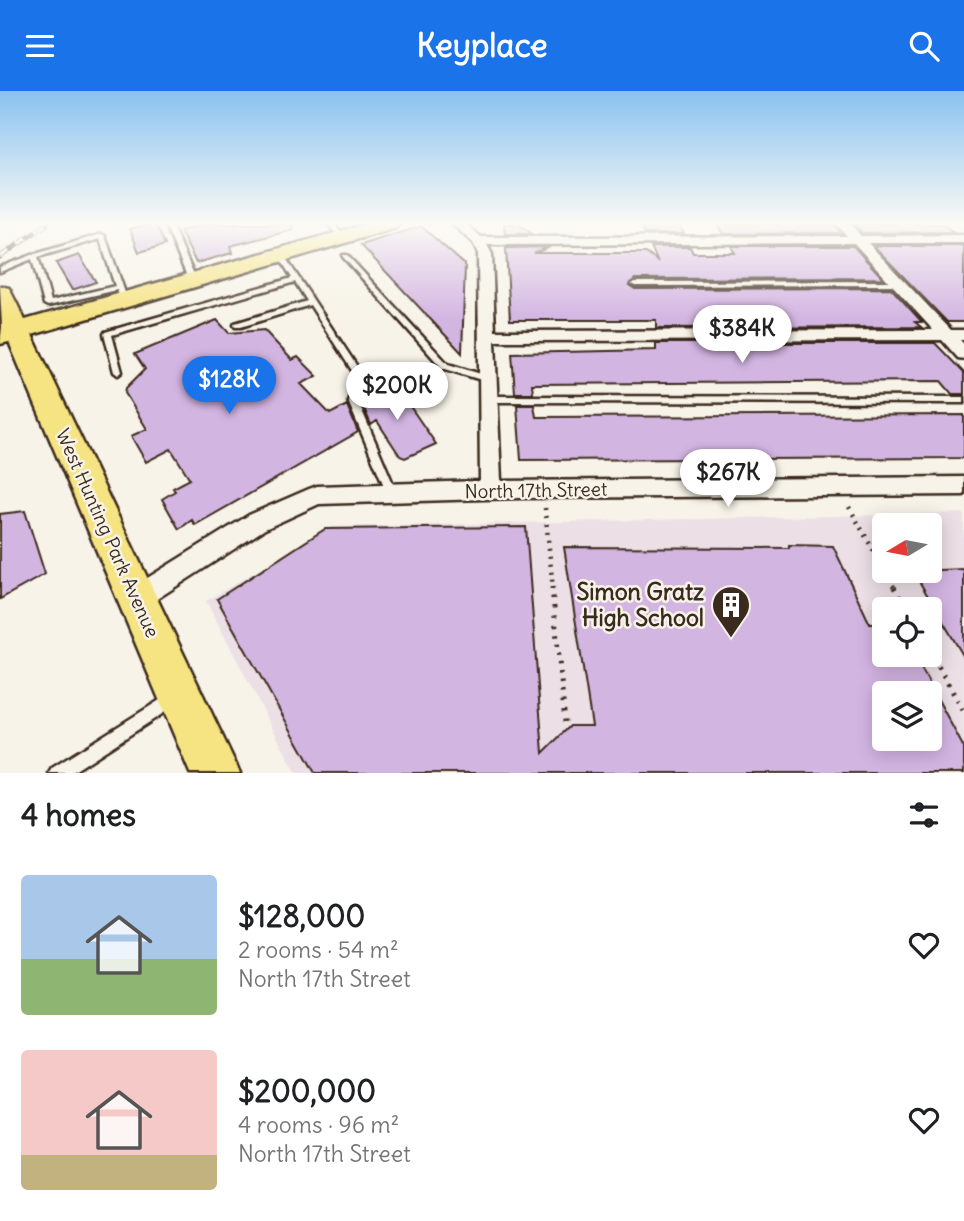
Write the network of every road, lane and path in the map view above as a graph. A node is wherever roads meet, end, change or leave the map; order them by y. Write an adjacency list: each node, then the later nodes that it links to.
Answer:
1 (34, 255): 16 (lane)
2 (281, 255): 11 (lane)
3 (32, 256): 10 (lane)
4 (108, 256): 16 (lane)
5 (182, 256): 12 (lane)
6 (278, 256): 12 (main road)
7 (353, 256): 25 (lane)
8 (485, 256): 22 (street)
9 (873, 256): 13 (street)
10 (0, 270)
11 (296, 279): 17 (lane); 24 (lane)
12 (193, 281): 16 (main road)
13 (898, 282): 14 (lane); 20 (street)
14 (635, 284)
15 (0, 293): 19 (main road, West Hunting Park Avenue)
16 (121, 294): 19 (main road)
17 (312, 302): 18 (lane); 32 (lane)
18 (238, 325)
19 (8, 334): 34 (main road, West Hunting Park Avenue)
20 (946, 335): 21 (street); 22 (street); 23 (street)
21 (964, 335)
22 (487, 336): 25 (street)
23 (964, 353)
24 (118, 372)
25 (488, 379): 26 (street)
26 (489, 399): 27 (lane); 31 (street)
27 (964, 400)
28 (964, 486): 29 (street, North 17th Street)
29 (838, 487): 30 (street, North 17th Street); 33 (path)
30 (543, 489): 31 (street, North 17th Street); 38 (path)
31 (491, 491): 32 (street, North 17th Street)
32 (392, 493): 34 (street, North 17th Street)
33 (872, 548)
34 (137, 598): 36 (main road, West Hunting Park Avenue)
35 (939, 667): 37 (path)
36 (181, 694): 39 (lane); 40 (main road, West Hunting Park Avenue)
37 (964, 712)
38 (565, 722)
39 (57, 773)
40 (215, 773)

